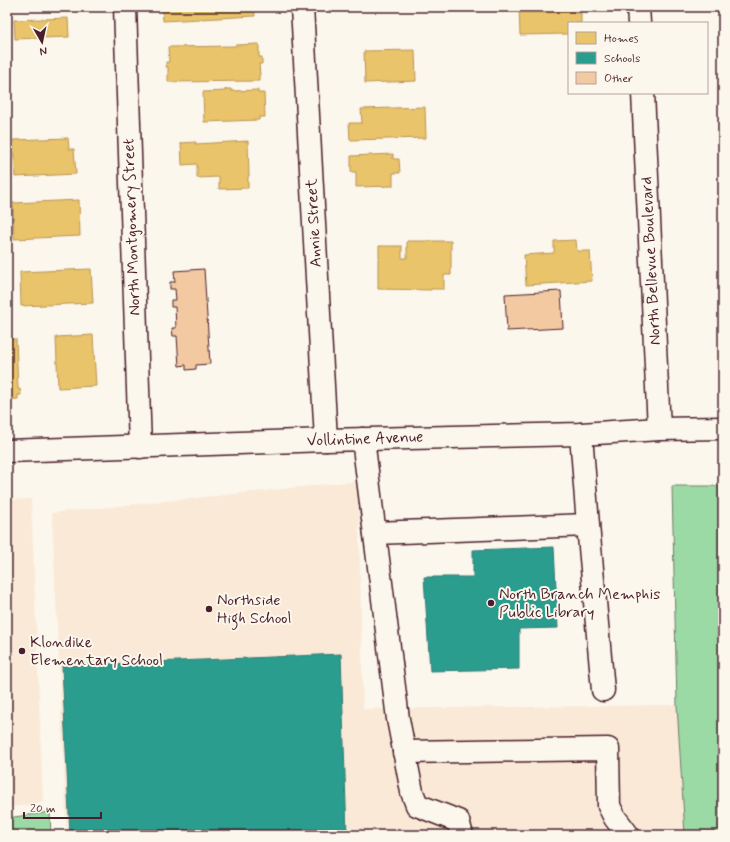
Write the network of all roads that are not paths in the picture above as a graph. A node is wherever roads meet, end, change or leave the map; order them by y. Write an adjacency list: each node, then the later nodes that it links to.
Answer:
1 (124, 7): 11 (street, North Montgomery Street)
2 (302, 7): 10 (street, Annie Street)
3 (638, 7): 4 (street)
4 (639, 22)
5 (642, 94): 7 (street, North Bellevue Boulevard)
6 (716, 428): 7 (street, Vollintine Avenue)
7 (659, 429): 8 (street, Vollintine Avenue)
8 (581, 434): 9 (street, Vollintine Avenue); 13 (street)
9 (363, 439): 10 (street, Vollintine Avenue); 14 (street)
10 (326, 440): 11 (street, Vollintine Avenue)
11 (140, 447): 12 (street, Vollintine Avenue)
12 (7, 451)
13 (588, 524): 14 (street); 15 (street)
14 (375, 533): 16 (street)
15 (603, 690)
16 (404, 752): 17 (street); 18 (street)
17 (462, 835)
18 (628, 835)

